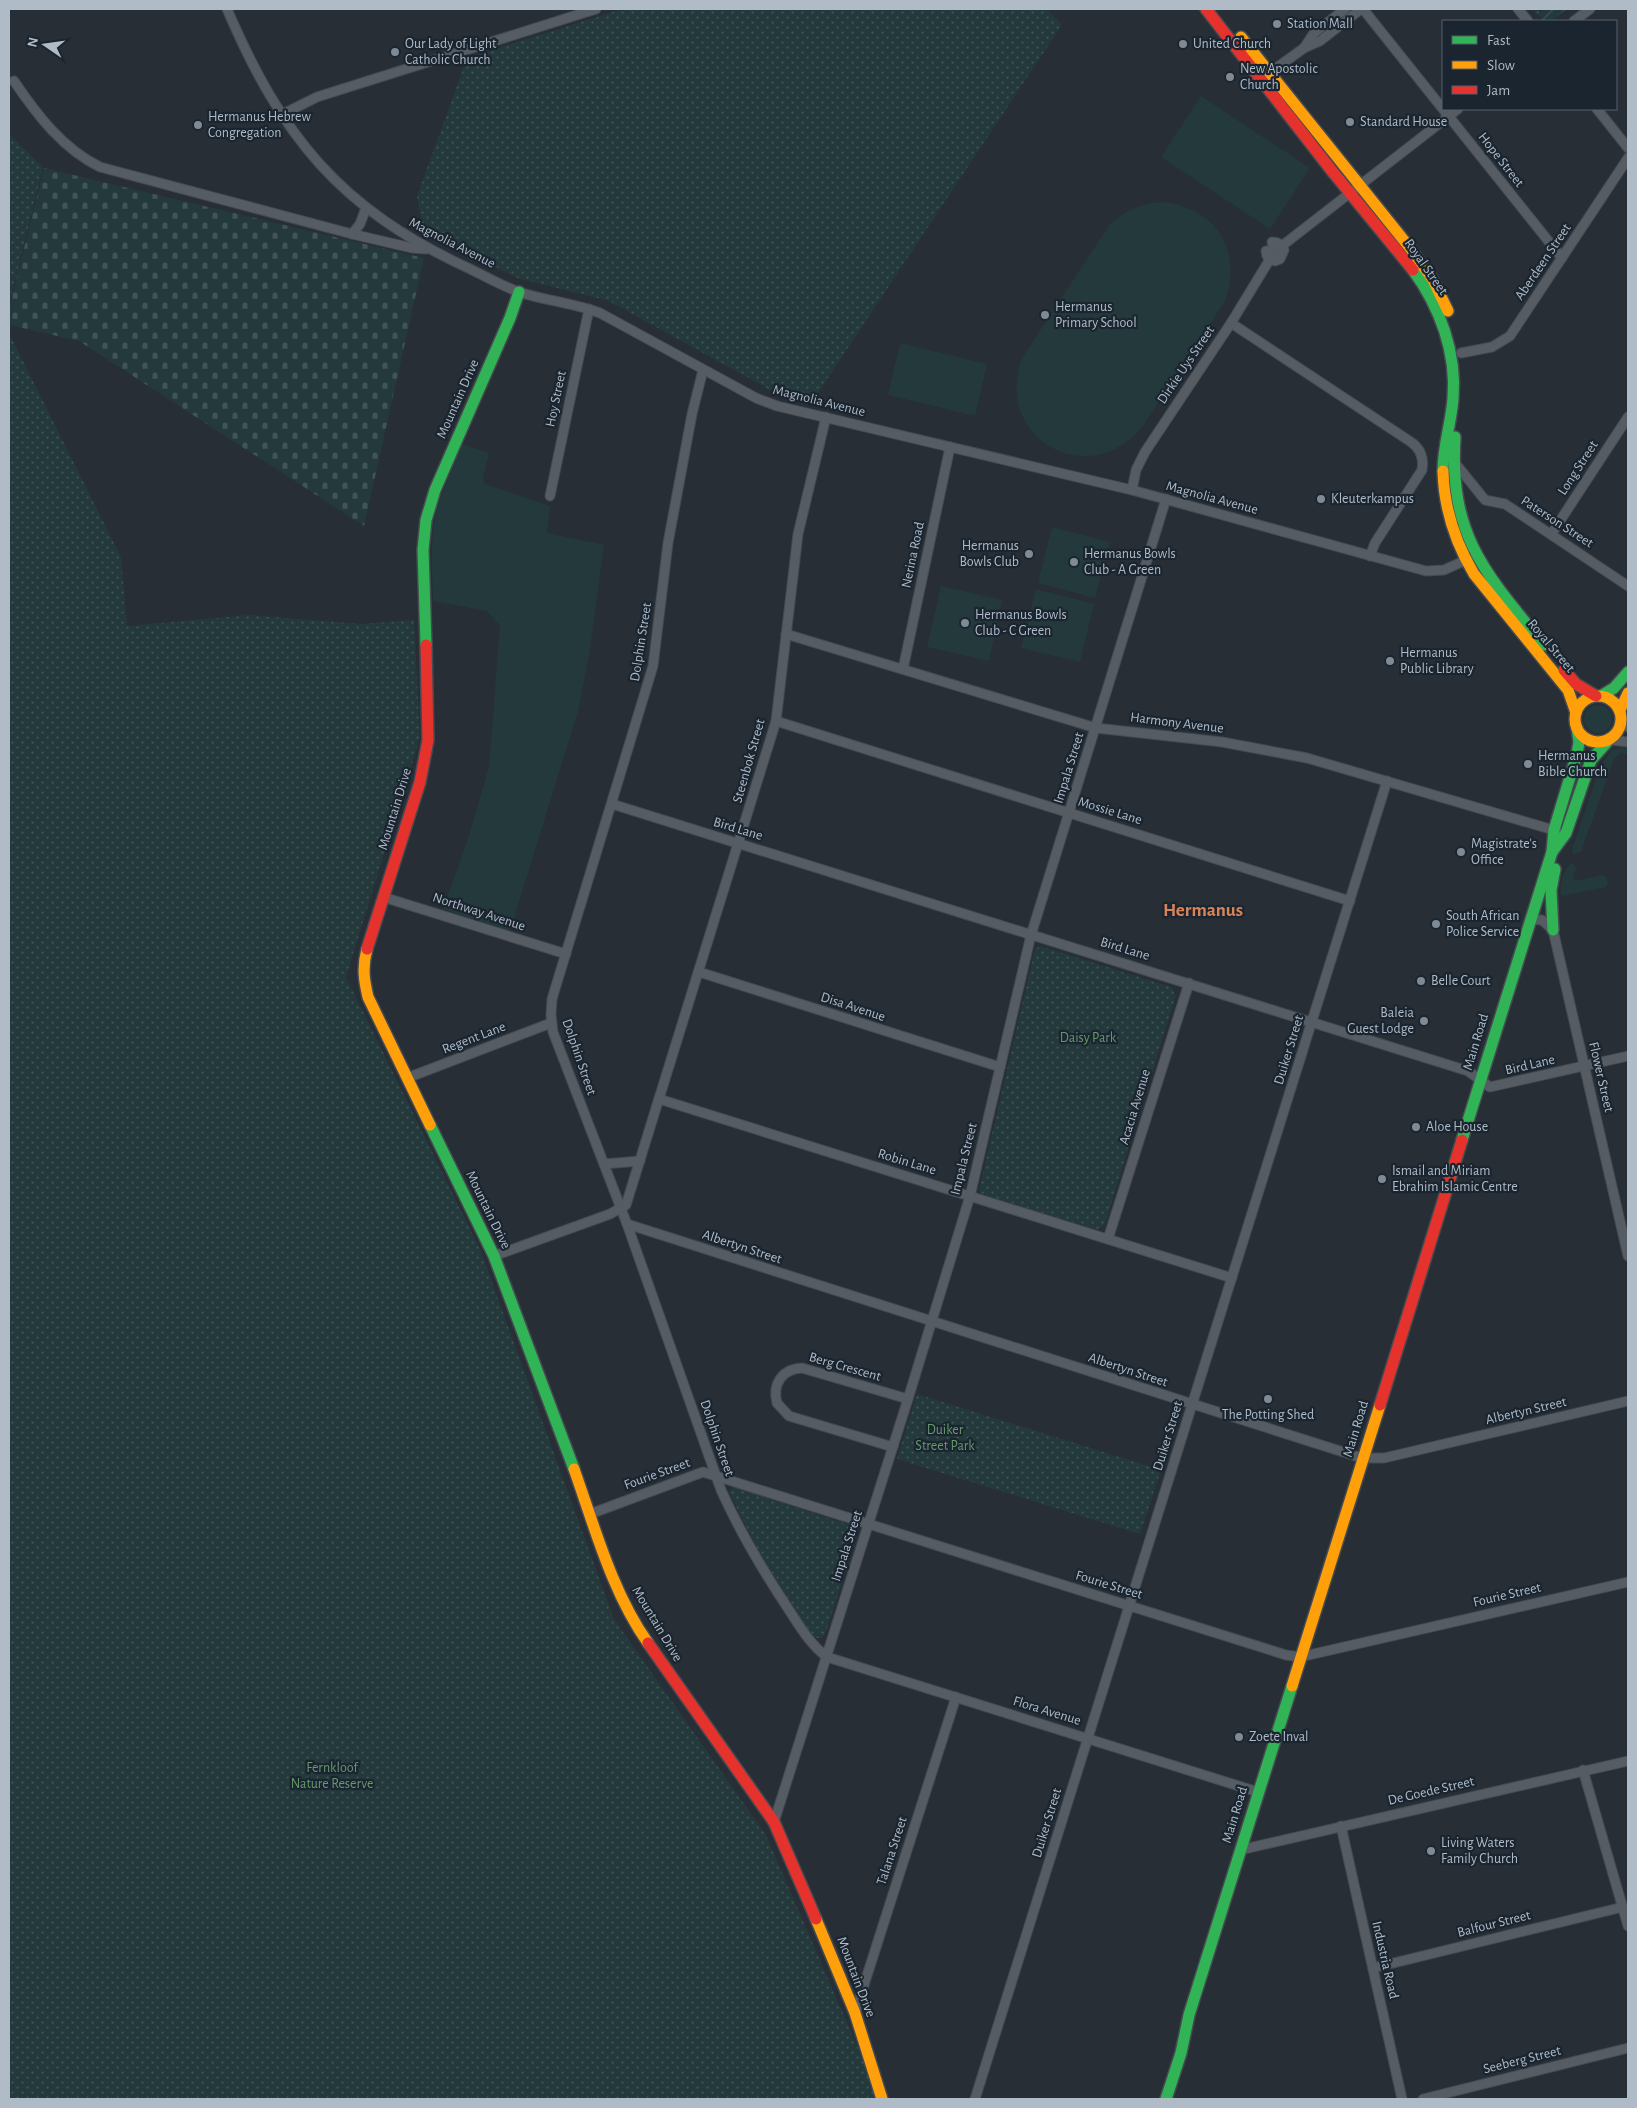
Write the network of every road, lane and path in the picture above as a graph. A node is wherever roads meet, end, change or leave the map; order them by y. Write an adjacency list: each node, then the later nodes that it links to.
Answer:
1 (227, 9): 18 (street, Magnolia Avenue)
2 (596, 9): 18 (street)
3 (1206, 9): 12 (main road, Royal Street)
4 (1217, 9): 12 (main road, Royal Street)
5 (1345, 9): 11 (street)
6 (1362, 9): 11 (street); 14 (street, Hope Street)
7 (1518, 9): 9 (street)
8 (1590, 9): 10 (street)
9 (1527, 20)
10 (1575, 20)
11 (1304, 48): 12 (street)
12 (1265, 76): 22 (main road, Royal Street)
13 (14, 81): 24 (street)
14 (1442, 107)
15 (1444, 110): 19 (street, Hope Street)
16 (1457, 110): 19 (street, Dirkie Uys Street)
17 (1598, 110): 20 (street)
18 (281, 115): 23 (street, Magnolia Avenue)
19 (1449, 116): 22 (street, Dirkie Uys Street); 26 (street, Hope Street)
20 (1628, 148)
21 (1628, 158): 26 (street, Aberdeen Street)
22 (1354, 189): 29 (street, Dirkie Uys Street); 30 (main road, Royal Street); 42 (main road, Royal Street)
23 (366, 208): 24 (street); 25 (street, Magnolia Avenue)
24 (352, 234): 25 (street)
25 (429, 249): 27 (street, Magnolia Avenue)
26 (1562, 258): 30 (street, Aberdeen Street)
27 (519, 292): 28 (street, Magnolia Avenue); 64 (main road, Mountain Drive)
28 (589, 309): 31 (street, Magnolia Avenue); 37 (street, Hoy Street)
29 (1231, 323): 36 (street, Dirkie Uys Street); 41 (street)
30 (1461, 353): 35 (main road, Royal Street)
31 (703, 370): 32 (street, Magnolia Avenue); 58 (street, Dolphin Street)
32 (826, 417): 34 (street, Magnolia Avenue); 44 (street, Steenbok Street)
33 (1628, 417): 39 (street, Long Street)
34 (950, 447): 36 (street, Magnolia Avenue); 45 (street, Nerina Road)
35 (1454, 461): 39 (street, Paterson Street); 40 (main road, Royal Street)
36 (1132, 490): 38 (street, Magnolia Avenue)
37 (550, 496)
38 (1166, 499): 41 (street, Magnolia Avenue); 53 (street, Impala Street)
39 (1552, 533): 43 (street, Paterson Street)
40 (1476, 555): 42 (street, Magnolia Avenue); 48 (main road, Royal Street)
41 (1370, 556): 42 (street, Magnolia Avenue)
42 (1465, 560): 49 (main road, Royal Street)
43 (1628, 586)
44 (786, 634): 45 (street, Harmony Avenue); 51 (street, Steenbok Street)
45 (903, 669): 53 (street, Harmony Avenue)
46 (1628, 672): 48 (main road)
47 (1628, 693): 50 (main road, Main Road)
48 (1598, 696): 49 (main road); 50 (main road)
49 (1576, 712): 54 (main road, Main Road)
50 (1621, 712): 52 (street); 55 (main road, Main Road)
51 (776, 721): 59 (street, Mossie Lane); 62 (street, Steenbok Street)
52 (1628, 727)
53 (1096, 728): 57 (street, Harmony Avenue); 59 (street, Impala Street)
54 (1577, 728): 55 (main road); 60 (main road, Main Road)
55 (1609, 741): 56 (street); 61 (main road, Main Road)
56 (1628, 742)
57 (1387, 781): 60 (street, Harmony Avenue); 65 (street, Duiker Street)
58 (612, 804): 62 (street, Bird Lane); 69 (street, Dolphin Street)
59 (1069, 813): 65 (street, Mossie Lane); 68 (street, Impala Street)
60 (1554, 830): 61 (street, Harmony Avenue); 63 (main road, Main Road)
61 (1566, 834): 63 (main road, Main Road); 67 (main road)
62 (739, 844): 68 (street, Bird Lane); 70 (street, Steenbok Street)
63 (1552, 852): 66 (main road, Main Road)
64 (384, 897): 69 (street, Northway Avenue); 77 (main road, Mountain Drive)
65 (1350, 901): 72 (street, Duiker Street)
66 (1530, 919): 67 (street); 78 (main road, Main Road)
67 (1553, 930): 75 (street, Flower Street)
68 (1031, 934): 71 (street, Bird Lane); 76 (street, Impala Street)
69 (566, 954): 73 (street, Dolphin Street)
70 (699, 972): 76 (street, Disa Avenue); 79 (street, Steenbok Street)
71 (1189, 983): 72 (street, Bird Lane); 85 (street, Acacia Avenue)
72 (1312, 1022): 78 (street, Bird Lane); 88 (street, Duiker Street)
73 (551, 1023): 77 (street, Regent Lane); 81 (street, Dolphin Street)
74 (1628, 1056): 75 (street, Bird Lane)
75 (1585, 1066): 78 (street, Bird Lane); 87 (street, Flower Street)
76 (1000, 1068): 82 (street, Impala Street)
77 (407, 1078): 86 (main road, Mountain Drive)
78 (1480, 1080): 94 (main road, Main Road)
79 (659, 1099): 80 (street, Steenbok Street); 82 (street, Robin Lane)
80 (640, 1161): 81 (street); 83 (street, Steenbok Street)
81 (604, 1164): 83 (street, Dolphin Street)
82 (970, 1196): 85 (street, Robin Lane); 89 (street, Impala Street)
83 (620, 1208): 84 (street, Dolphin Street); 86 (street)
84 (627, 1224): 89 (street, Albertyn Street); 95 (street, Dolphin Street)
85 (1108, 1239): 88 (street, Robin Lane)
86 (494, 1256): 96 (main road, Mountain Drive)
87 (1628, 1256)
88 (1232, 1278): 92 (street, Duiker Street)
89 (932, 1322): 90 (street, Impala Street); 92 (street, Albertyn Street)
90 (908, 1399): 93 (street, Impala Street); 93 (street, Berg Crescent)
91 (1628, 1401): 94 (street, Albertyn Street)
92 (1192, 1405): 94 (street, Albertyn Street); 99 (street, Duiker Street)
93 (893, 1447): 97 (street, Impala Street)
94 (1362, 1458): 101 (main road, Main Road)
95 (716, 1476): 96 (street, Fourie Street); 97 (street, Fourie Street); 100 (street, Dolphin Street)
96 (590, 1514): 107 (main road, Mountain Drive)
97 (869, 1524): 99 (street, Fourie Street); 100 (street, Impala Street)
98 (1628, 1582): 101 (street, Fourie Street)
99 (1130, 1606): 101 (street, Fourie Street); 103 (street, Duiker Street)
100 (827, 1657): 102 (street, Flora Avenue); 107 (street, Impala Street)
101 (1300, 1657): 106 (main road, Main Road)
102 (956, 1697): 103 (street, Flora Avenue); 113 (street, Talana Street)
103 (1088, 1738): 106 (street, Flora Avenue); 117 (street, Duiker Street)
104 (1628, 1761): 105 (street, De Goede Street)
105 (1583, 1770): 108 (street, De Goede Street); 110 (street)
106 (1258, 1792): 109 (main road, Main Road)
107 (774, 1822): 113 (main road, Mountain Drive)
108 (1341, 1826): 109 (street, De Goede Street); 112 (street, Industria Road)
109 (1240, 1850): 114 (main road, Main Road)
110 (1622, 1907): 111 (street); 112 (street, Balfour Street)
111 (1628, 1926)
112 (1373, 1968): 120 (street, Industria Road)
113 (855, 2013): 116 (main road, Mountain Drive)
114 (1189, 2015): 118 (main road, Main Road); 119 (main road, Main Road)
115 (1628, 2048): 121 (street, Seeberg Street)
116 (882, 2099)
117 (975, 2099)
118 (1157, 2099)
119 (1166, 2099)
120 (1402, 2099)
121 (1423, 2099)

